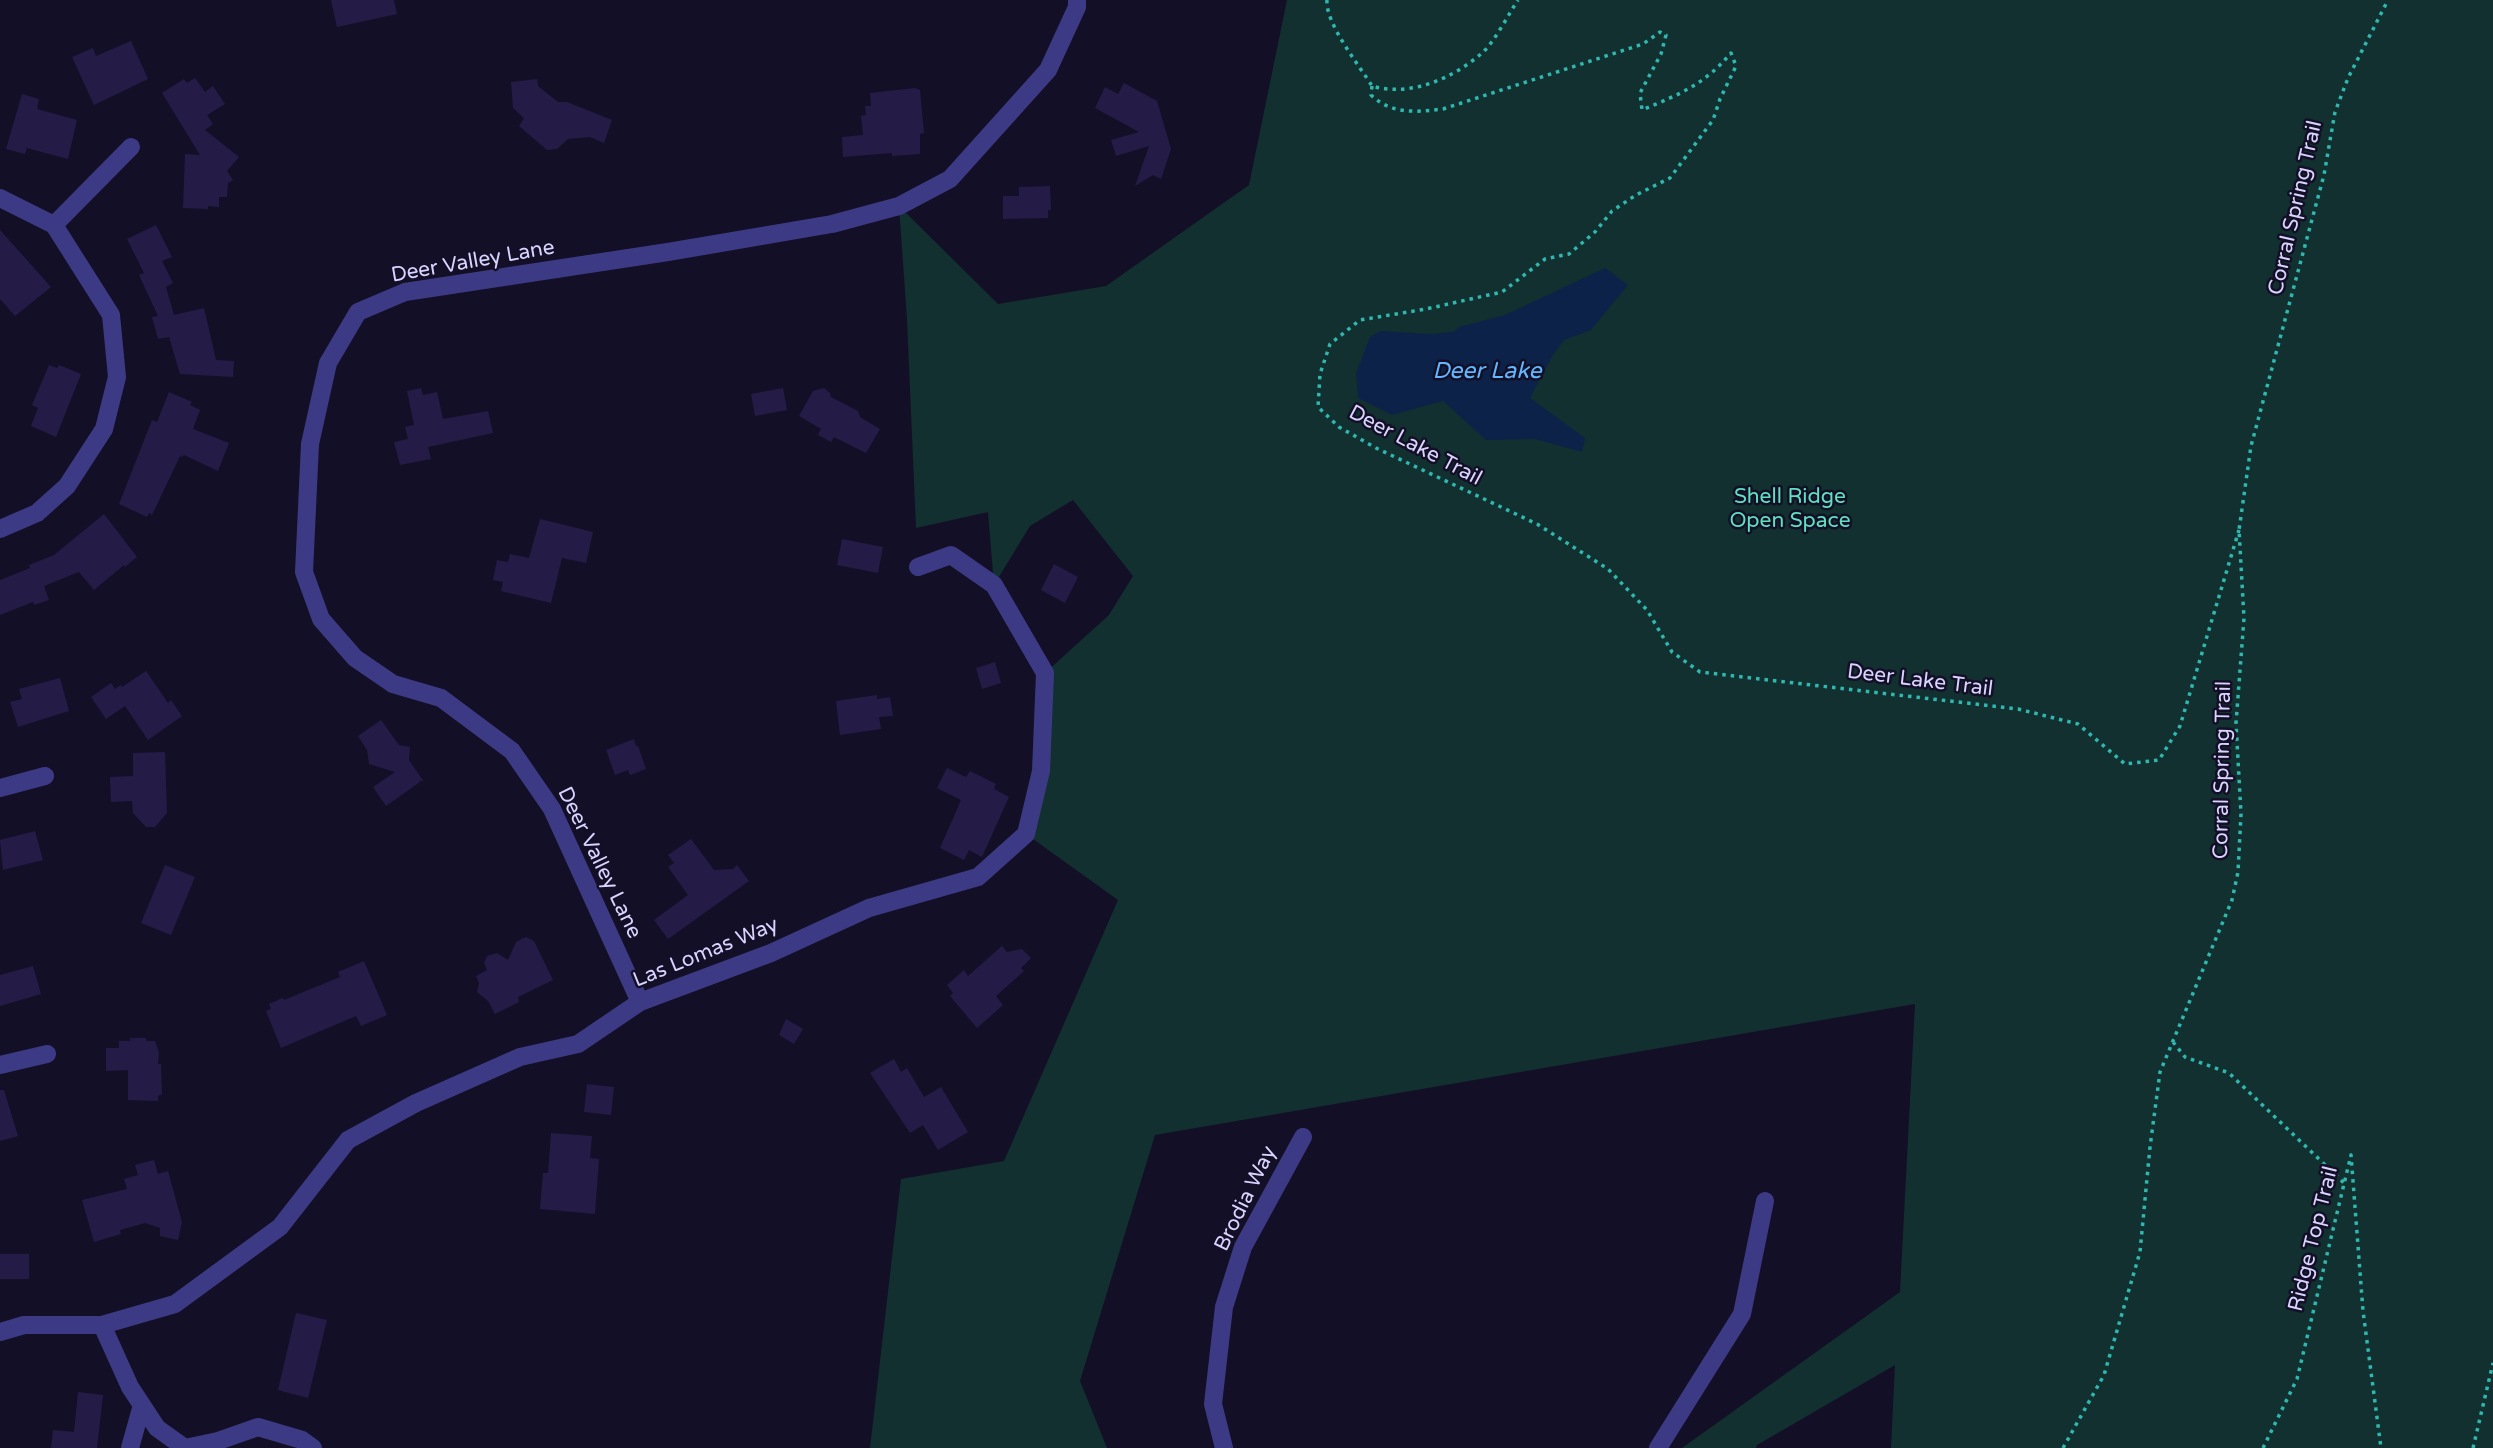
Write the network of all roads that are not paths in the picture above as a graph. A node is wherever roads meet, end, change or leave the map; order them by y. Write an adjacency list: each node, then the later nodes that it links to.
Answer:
1 (1077, 0): 9 (street, Deer Valley Lane)
2 (131, 147): 4 (street)
3 (0, 198): 4 (street)
4 (54, 225): 5 (street)
5 (0, 529)
6 (918, 566): 9 (street, Las Lomas Way)
7 (45, 776): 8 (street)
8 (0, 788)
9 (640, 1002): 14 (street, Las Lomas Way)
10 (47, 1054): 11 (street)
11 (0, 1065)
12 (1303, 1137): 19 (street, Brodia Way)
13 (1765, 1201): 20 (street)
14 (102, 1325): 15 (street, Las Lomas Way); 16 (street)
15 (0, 1332)
16 (142, 1405): 17 (street); 18 (street)
17 (130, 1448)
18 (313, 1448)
19 (1224, 1448)
20 (1658, 1448)

